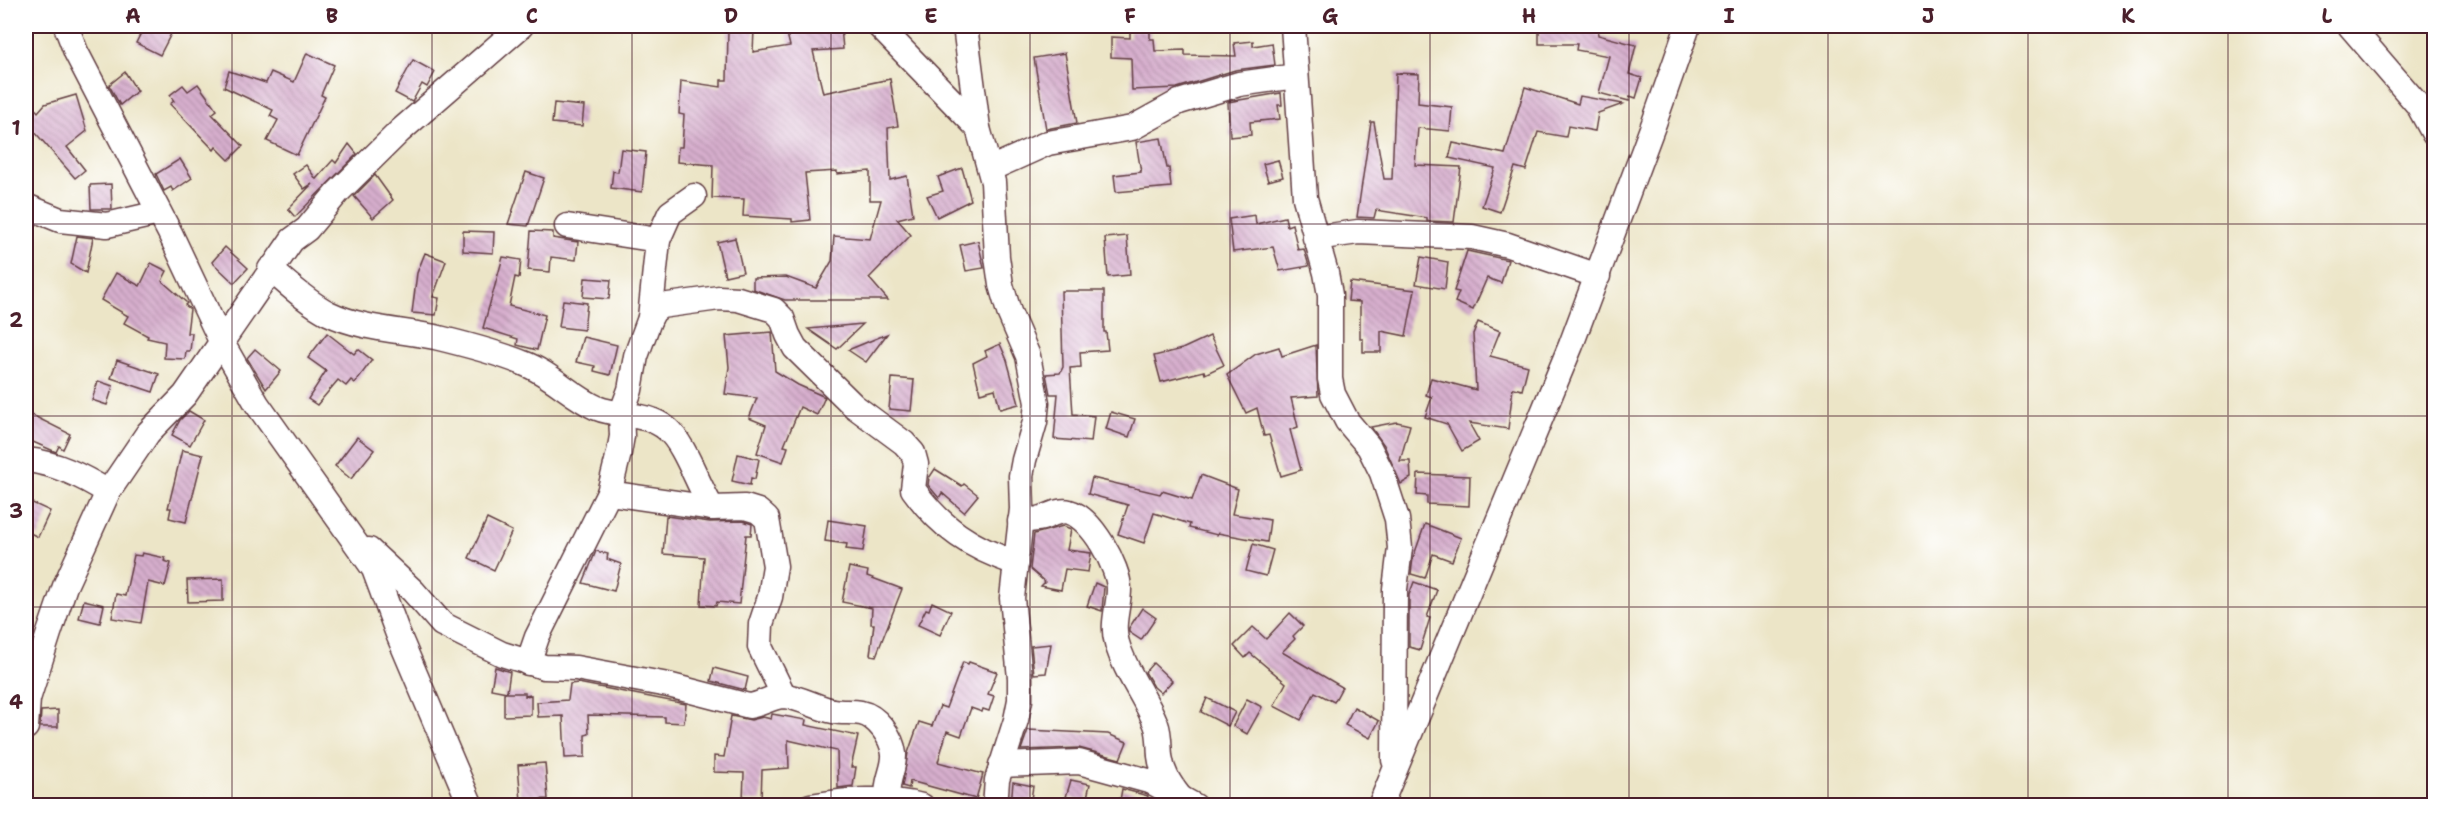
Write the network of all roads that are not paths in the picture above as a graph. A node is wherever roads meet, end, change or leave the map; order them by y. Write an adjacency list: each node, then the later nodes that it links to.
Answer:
1 (66, 26): 14 (street)
2 (521, 26): 18 (street)
3 (879, 26): 9 (street)
4 (965, 26): 9 (street)
5 (1293, 26): 8 (street)
6 (1688, 26): 19 (street)
7 (2350, 26): 10 (street)
8 (1296, 76): 11 (street); 16 (street)
9 (978, 128): 11 (street)
10 (2434, 134)
11 (990, 169): 27 (street)
12 (694, 196): 17 (street)
13 (26, 206): 14 (street)
14 (159, 213): 21 (street)
15 (567, 226): 17 (street)
16 (1315, 238): 19 (street); 34 (street)
17 (658, 240): 20 (street)
18 (270, 269): 21 (street); 22 (street)
19 (1598, 276): 34 (street)
20 (650, 318): 22 (street); 29 (street)
21 (222, 343): 24 (street); 28 (street)
22 (621, 414): 25 (street); 26 (street)
23 (26, 460): 24 (street)
24 (108, 492): 32 (street)
25 (609, 493): 26 (street); 30 (street)
26 (712, 508): 31 (street)
27 (1020, 521): 29 (street); 36 (street)
28 (348, 531): 30 (street); 37 (street)
29 (1016, 563): 33 (street)
30 (528, 663): 31 (street)
31 (784, 696): 35 (street)
32 (26, 728)
33 (1001, 765): 36 (street); 40 (street)
34 (1394, 771): 41 (street)
35 (888, 799): 38 (street); 39 (street)
36 (1187, 801)
37 (471, 806)
38 (810, 806)
39 (922, 806)
40 (995, 806)
41 (1380, 806)

